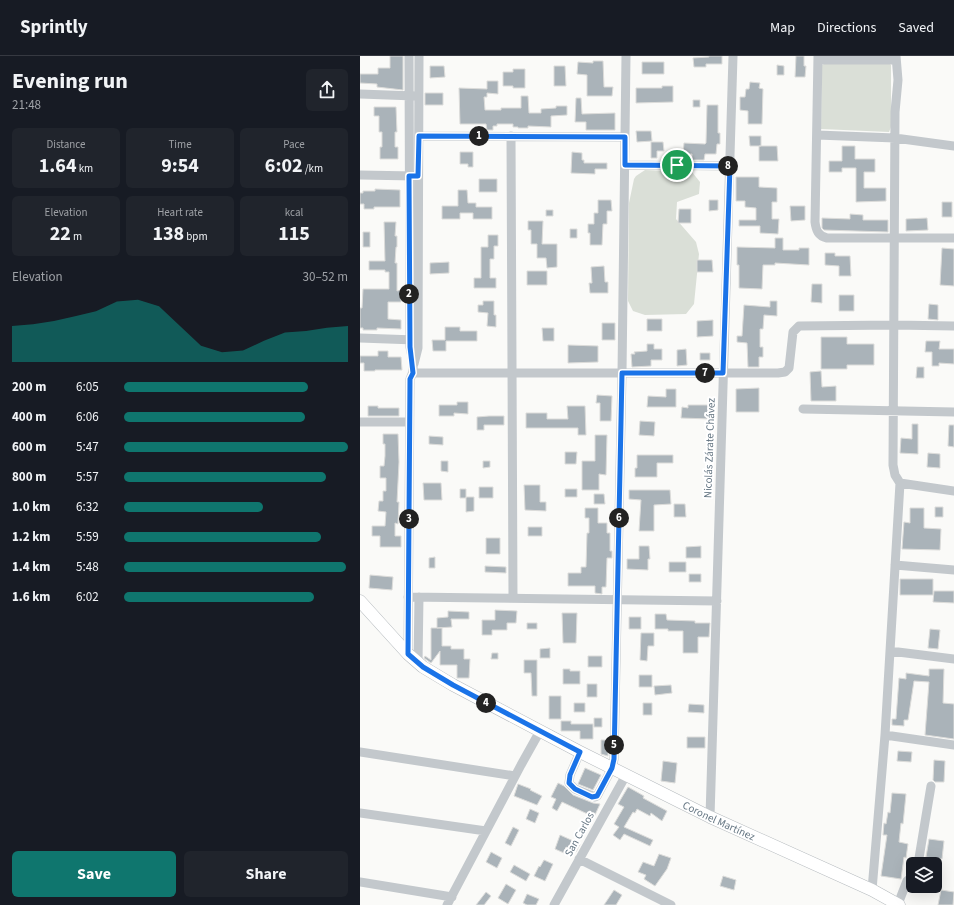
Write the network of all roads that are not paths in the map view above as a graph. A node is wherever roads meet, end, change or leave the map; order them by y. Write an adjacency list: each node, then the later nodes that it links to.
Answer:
1 (409, 56): 8 (street)
2 (419, 56): 9 (street)
3 (626, 56): 13 (street)
4 (733, 56): 17 (street, Nicolás Zárate Chávez)
5 (818, 58): 6 (street); 10 (street)
6 (896, 58): 14 (street)
7 (360, 94): 8 (street)
8 (409, 96): 9 (street); 19 (street)
9 (419, 96): 11 (street)
10 (817, 135): 14 (street); 20 (street)
11 (419, 136): 12 (street); 19 (street)
12 (511, 136): 13 (street); 29 (street)
13 (625, 137): 16 (street)
14 (895, 138): 15 (street); 20 (street)
15 (954, 146)
16 (625, 165): 17 (street); 27 (street)
17 (730, 166): 28 (street, Nicolás Zárate Chávez)
18 (360, 175): 19 (street)
19 (414, 176): 25 (street)
20 (895, 238): 21 (street); 22 (street)
21 (954, 238)
22 (894, 325): 23 (street); 28 (street); 31 (street)
23 (954, 326)
24 (360, 338): 25 (street)
25 (414, 340): 26 (street)
26 (413, 369): 29 (street); 34 (street)
27 (622, 373): 28 (street); 29 (street); 42 (street)
28 (723, 373): 44 (street, Nicolás Zárate Chávez)
29 (512, 374): 41 (street)
30 (803, 409): 31 (street)
31 (893, 411): 32 (street); 35 (street)
32 (954, 412)
33 (360, 422): 34 (street)
34 (409, 422): 39 (street)
35 (900, 483): 36 (street); 37 (street)
36 (954, 491)
37 (895, 565): 38 (street); 45 (street)
38 (954, 570)
39 (408, 597): 40 (street); 46 (street)
40 (419, 597): 41 (street); 48 (street)
41 (513, 598): 42 (street)
42 (618, 600): 44 (street); 54 (street)
43 (360, 601): 46 (main road)
44 (717, 601): 59 (street, Nicolás Zárate Chávez)
45 (890, 651): 47 (street); 50 (street)
46 (408, 654): 48 (main road, Coronel Martínez)
47 (954, 659)
48 (418, 663): 49 (main road, Coronel Martínez)
49 (540, 732): 53 (main road, Coronel Martínez); 56 (street)
50 (885, 735): 51 (street); 65 (street)
51 (954, 745)
52 (360, 752): 56 (street)
53 (580, 752): 54 (main road, Coronel Martínez); 54 (street)
54 (612, 768): 55 (main road, Coronel Martínez)
55 (626, 775): 59 (main road, Coronel Martínez); 62 (street, San Carlos)
56 (515, 776): 60 (street)
57 (931, 786): 61 (street)
58 (360, 813): 60 (street)
59 (710, 817): 65 (main road, Coronel Martínez)
60 (486, 831): 66 (street)
61 (919, 857)
62 (579, 859): 68 (street, San Carlos); 69 (street)
63 (360, 882): 66 (street)
64 (906, 884): 67 (street)
65 (872, 890): 67 (main road, Coronel Martínez)
66 (450, 901)
67 (898, 904)
68 (554, 905)
69 (671, 905)

